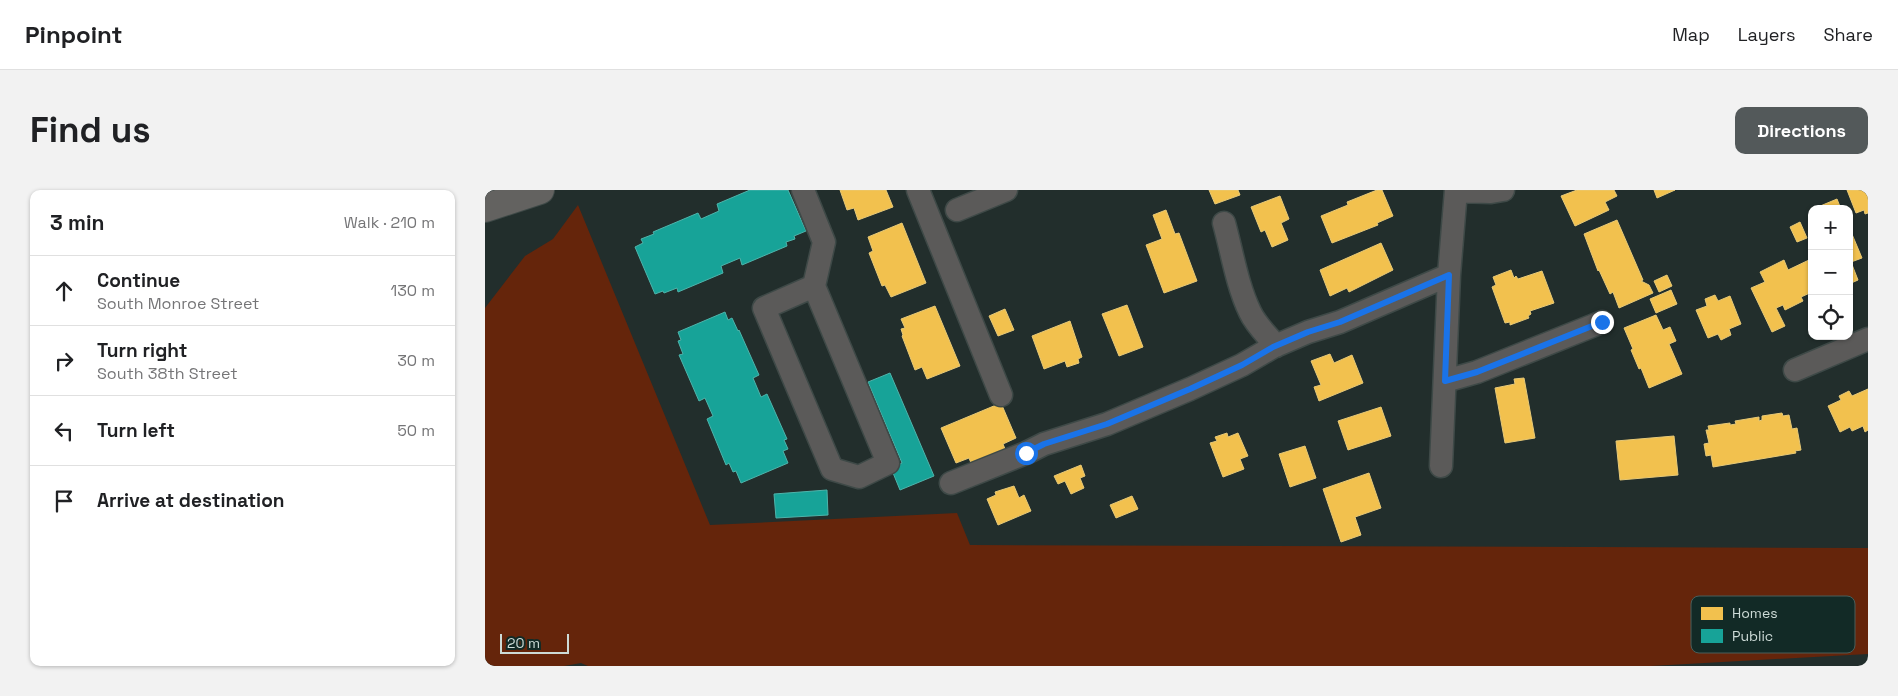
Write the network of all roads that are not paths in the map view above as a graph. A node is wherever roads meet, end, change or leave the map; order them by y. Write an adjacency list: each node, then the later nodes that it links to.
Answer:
1 (540, 190): 7 (main road)
2 (803, 190): 11 (street)
3 (918, 190): 17 (street)
4 (1006, 190): 8 (street)
5 (1456, 190): 6 (street); 10 (street)
6 (1503, 190)
7 (485, 208)
8 (957, 210)
9 (1224, 223): 14 (street)
10 (1449, 275): 14 (street); 16 (street)
11 (814, 286): 11 (street)
12 (1602, 322): 16 (street)
13 (1868, 339): 15 (street)
14 (1276, 346): 19 (street)
15 (1795, 370)
16 (1445, 381): 18 (street)
17 (1001, 395)
18 (1441, 466)
19 (951, 484)

